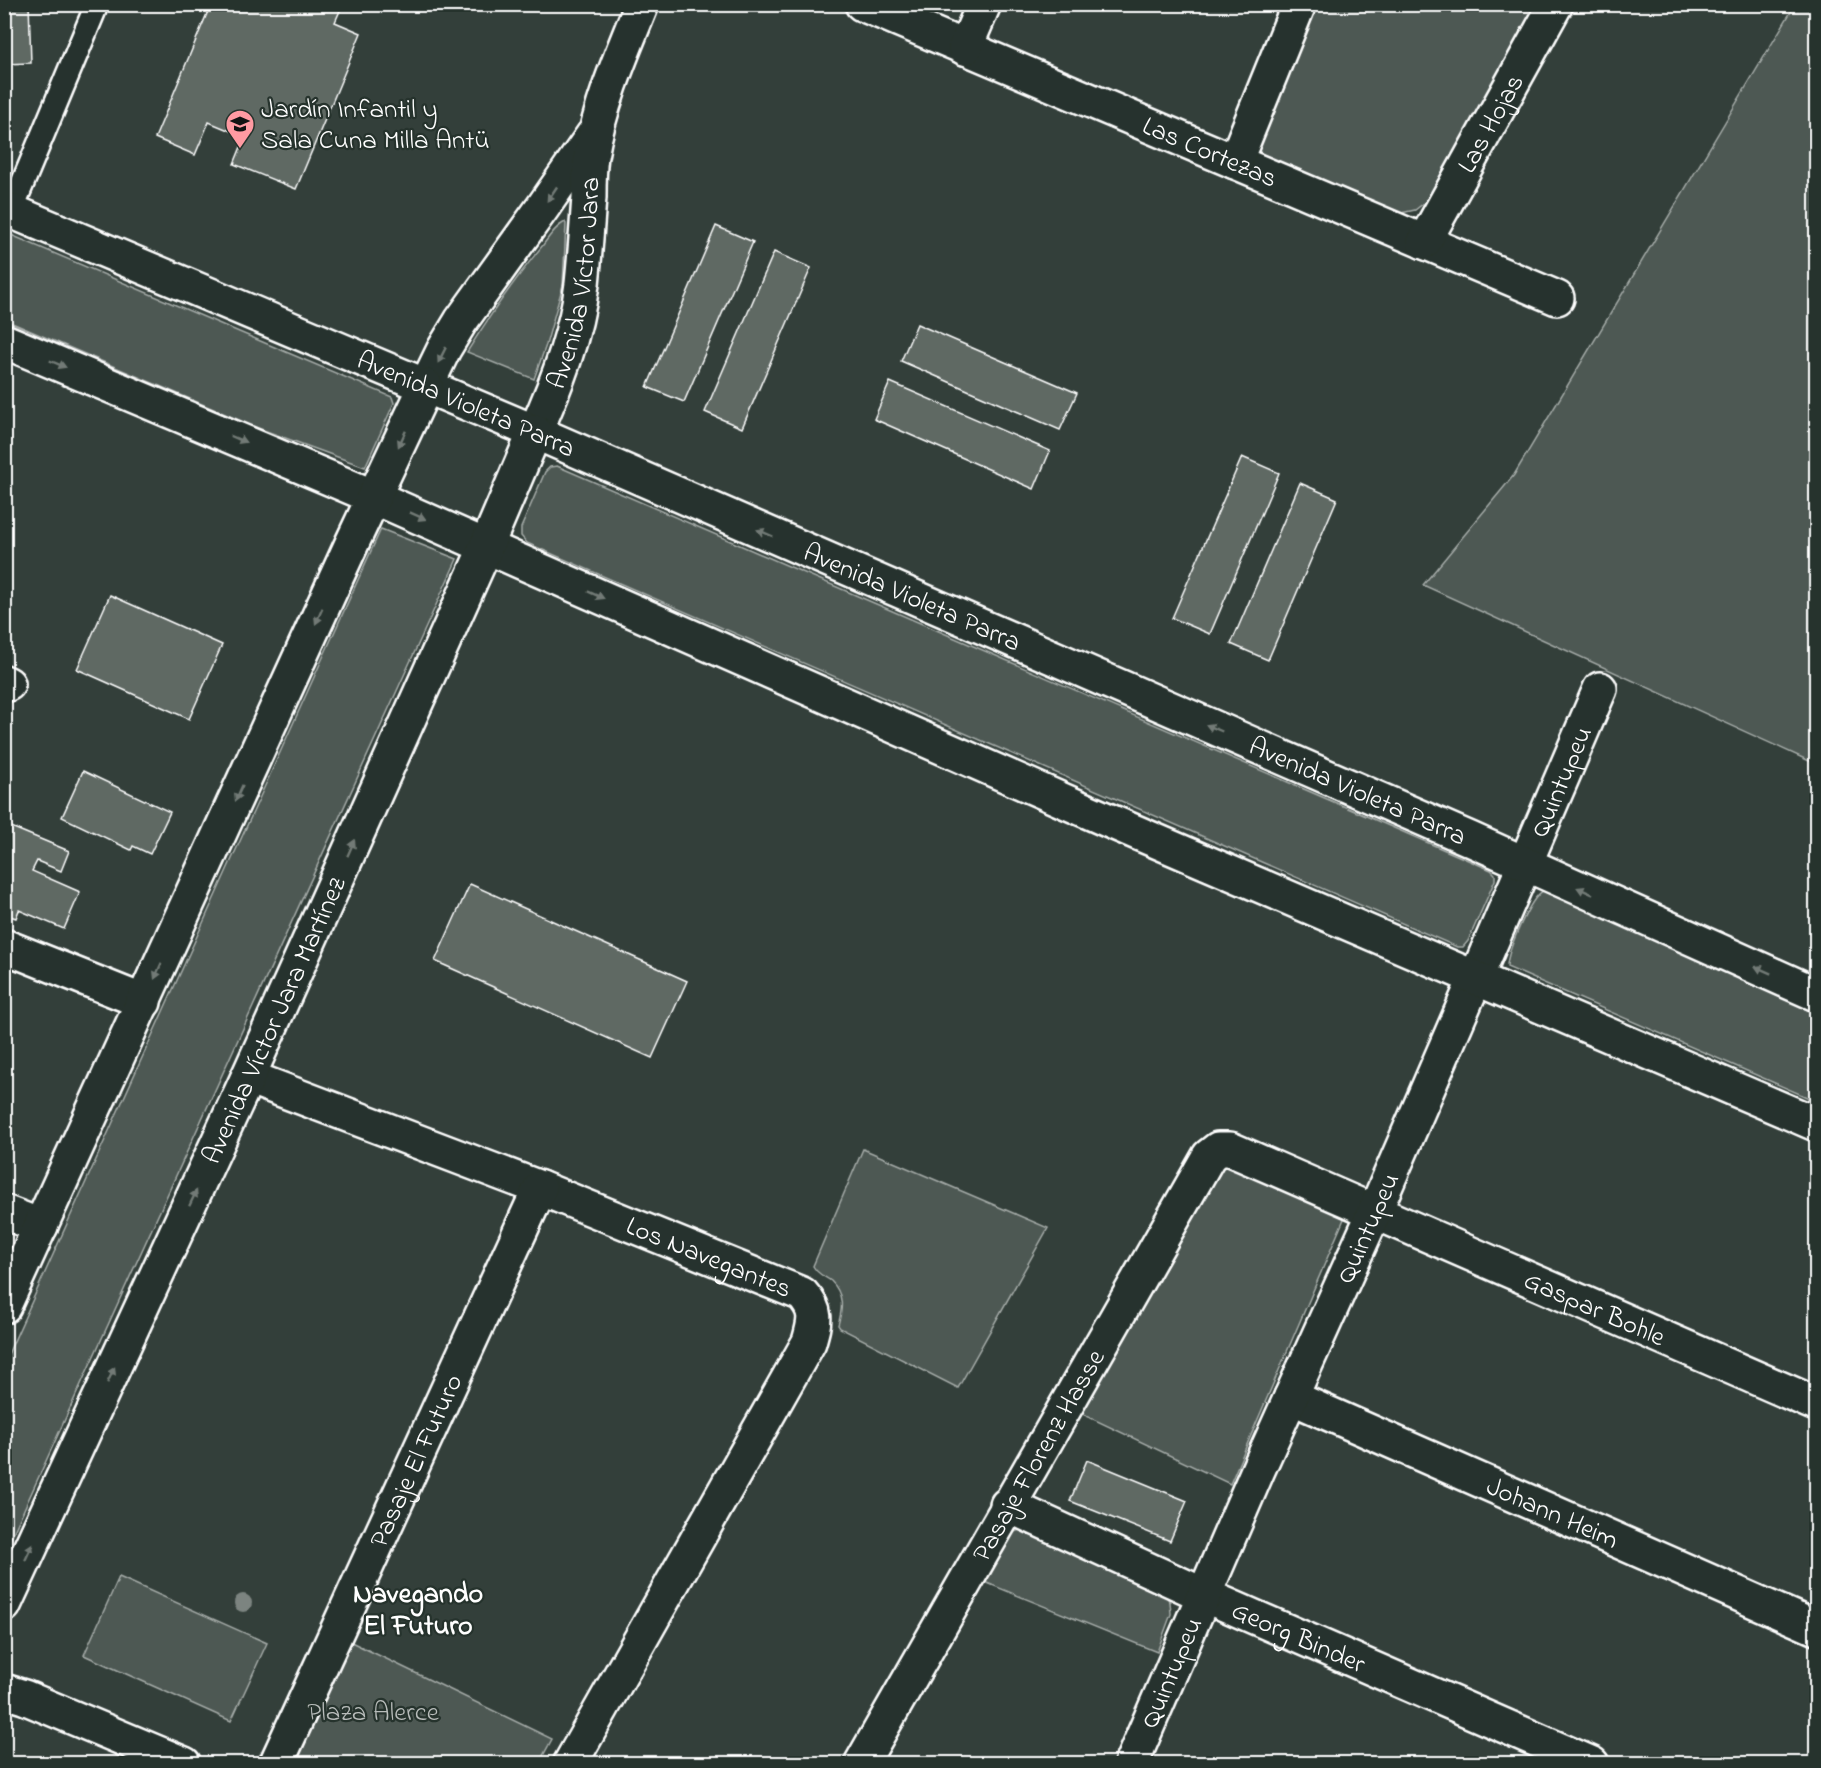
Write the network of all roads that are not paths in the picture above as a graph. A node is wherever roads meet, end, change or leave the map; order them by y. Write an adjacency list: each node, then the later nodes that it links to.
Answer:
1 (97, 4): 10 (lane)
2 (642, 4): 8 (street, Avenida Víctor Jara)
3 (862, 4): 7 (street, Las Cortezas)
4 (984, 4): 7 (street)
5 (1299, 4): 9 (street)
6 (1556, 4): 11 (street, Las Hojas)
7 (965, 48): 9 (street, Las Cortezas)
8 (594, 143): 14 (street, Avenida Víctor Jara, one-way to 14); 15 (street, Avenida Víctor Jara)
9 (1235, 162): 11 (street, Las Cortezas)
10 (8, 209): 14 (street, Avenida Violeta Parra)
11 (1424, 242): 12 (street, Las Cortezas)
12 (1557, 298)
13 (4, 342): 16 (street, one-way to 16)
14 (426, 386): 15 (street, Avenida Violeta Parra); 16 (street, one-way to 16)
15 (535, 432): 17 (street, Avenida Víctor Jara Martínez); 19 (street, Avenida Violeta Parra, one-way to 15)
16 (374, 497): 17 (street, one-way to 17); 23 (street, one-way to 23)
17 (486, 547): 21 (street, one-way to 21); 24 (street, Avenida Víctor Jara Martínez, one-way to 17)
18 (1600, 689): 19 (street, Quintupeu)
19 (1525, 864): 21 (street, Quintupeu); 22 (street, Avenida Violeta Parra, one-way to 19)
20 (4, 946): 23 (street)
21 (1476, 977): 25 (street); 29 (street, Quintupeu)
22 (1816, 994)
23 (144, 1002): 30 (street)
24 (248, 1077): 27 (street, Los Navegantes); 36 (street, Avenida Víctor Jara Martínez, one-way to 24)
25 (1816, 1124)
26 (1218, 1149): 29 (street, Gaspar Bohle); 34 (street, Pasaje Florenz Hasse)
27 (540, 1188): 40 (street, Pasaje El Futuro); 41 (street, Los Navegantes)
28 (4, 1212): 30 (street)
29 (1374, 1213): 32 (street, Quintupeu); 33 (street, Gaspar Bohle)
30 (41, 1226): 31 (street)
31 (4, 1306)
32 (1291, 1396): 35 (street, Quintupeu); 37 (street, Johann Heim)
33 (1816, 1404)
34 (1007, 1505): 35 (street, Georg Binder); 42 (street, Pasaje Florenz Hasse)
35 (1204, 1595): 43 (street, Quintupeu); 44 (street, Georg Binder)
36 (4, 1605)
37 (1816, 1628)
38 (4, 1691): 39 (street)
39 (184, 1764)
40 (276, 1764)
41 (570, 1764)
42 (861, 1764)
43 (1131, 1764)
44 (1592, 1764)

